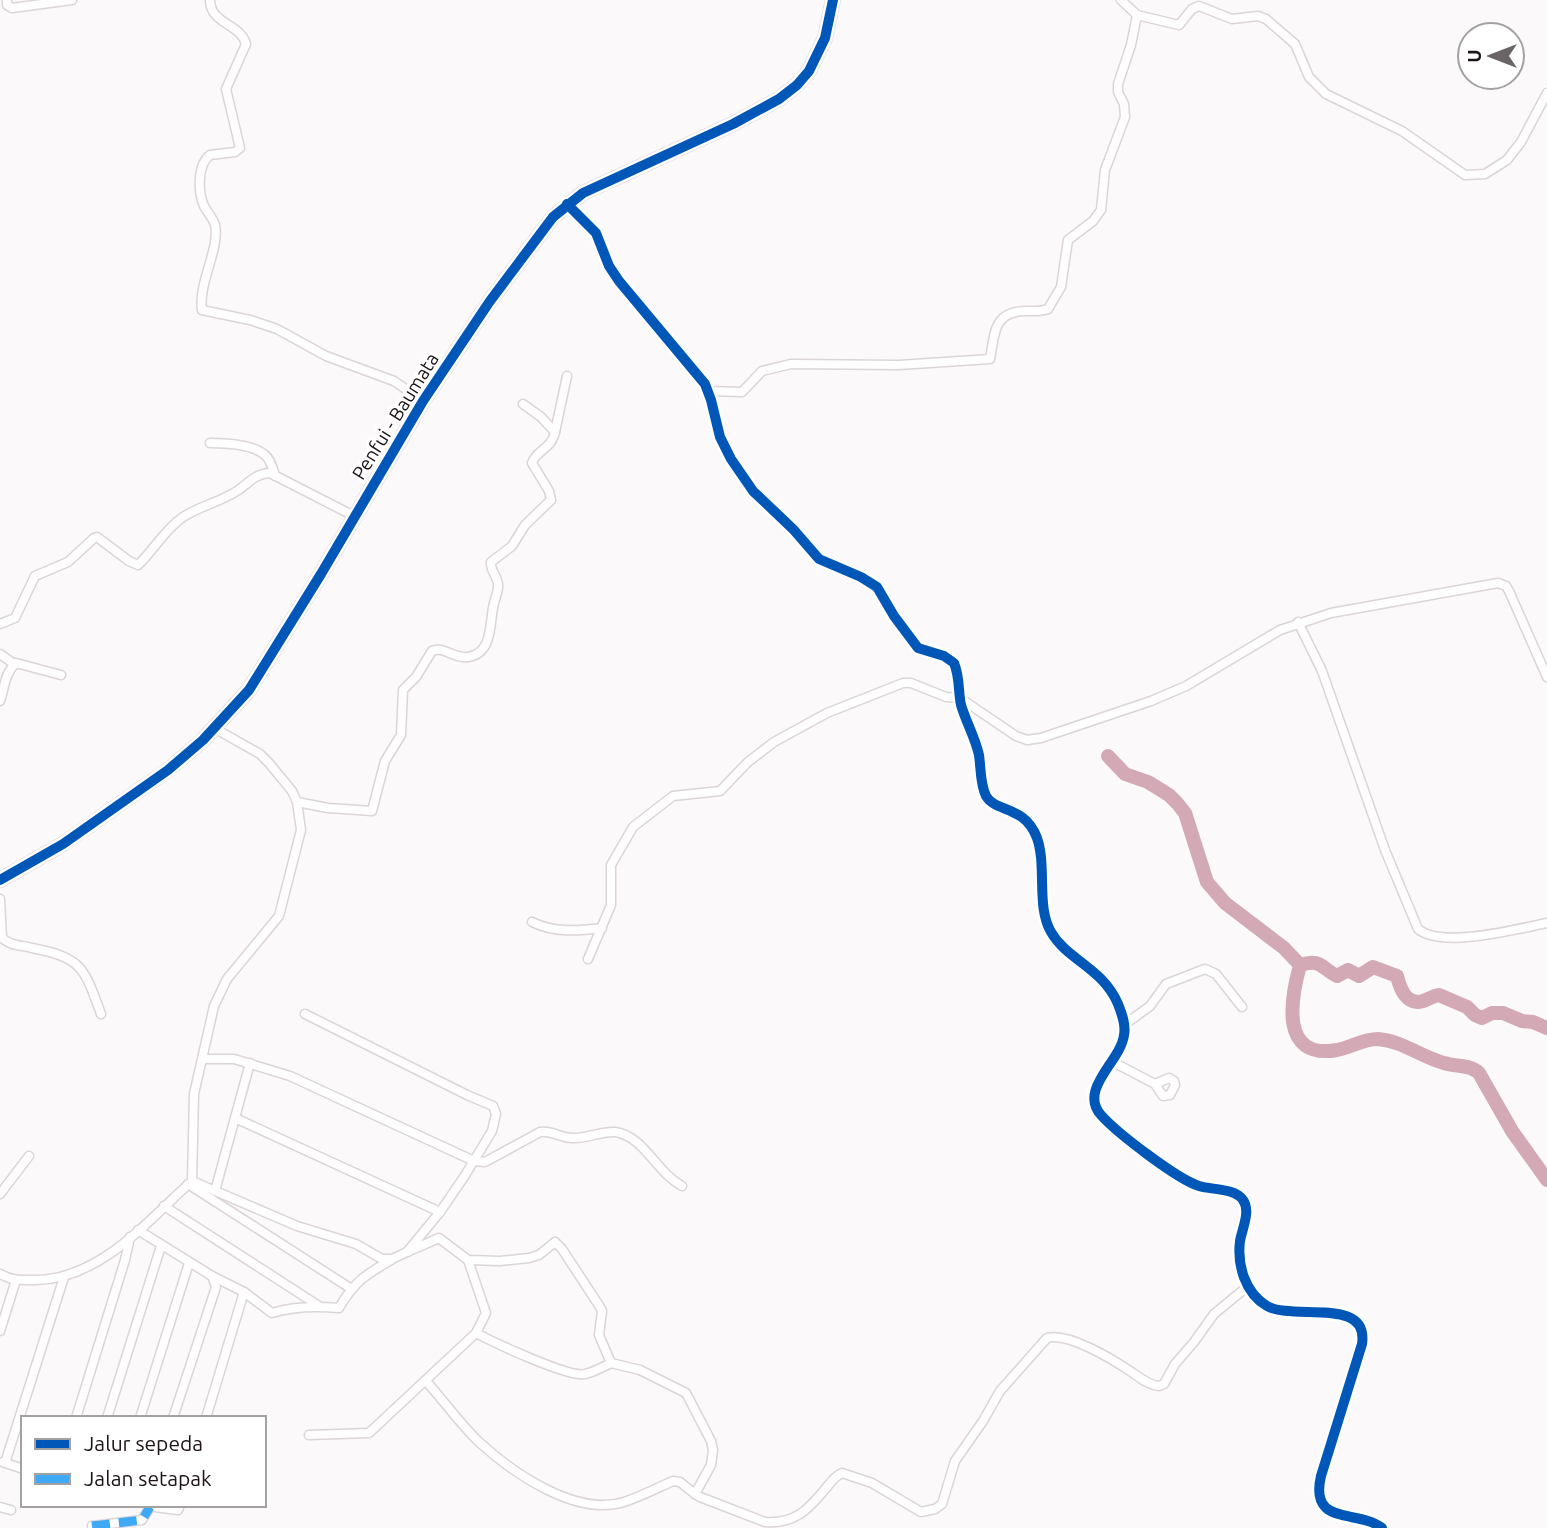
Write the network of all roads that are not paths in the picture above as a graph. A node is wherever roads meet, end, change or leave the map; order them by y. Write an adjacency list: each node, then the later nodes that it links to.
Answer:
1 (7, 0): 2 (street)
2 (72, 0)
3 (210, 0): 11 (street)
4 (833, 0): 8 (street, Penfui - Baumata)
5 (1121, 0): 6 (street)
6 (1137, 15): 7 (street); 10 (street)
7 (1547, 93)
8 (566, 204): 10 (street); 11 (street, Penfui - Baumata)
9 (566, 376): 13 (street)
10 (708, 391): 23 (street)
11 (423, 401): 16 (street, Penfui - Baumata)
12 (523, 404): 13 (street)
13 (555, 432): 26 (street)
14 (210, 443): 15 (street)
15 (275, 476): 16 (street); 18 (street)
16 (354, 516): 25 (street, Penfui - Baumata)
17 (1298, 622): 22 (street); 23 (street); 30 (street)
18 (0, 624)
19 (0, 654): 20 (street)
20 (14, 664): 21 (street); 24 (street)
21 (61, 675)
22 (1547, 677)
23 (960, 698): 31 (street); 36 (street)
24 (0, 701)
25 (215, 728): 26 (street); 27 (street, Penfui - Baumata)
26 (297, 802): 37 (street)
27 (0, 880)
28 (0, 899): 34 (street)
29 (532, 922): 31 (street)
30 (1547, 923)
31 (602, 928): 32 (street)
32 (588, 960)
33 (1242, 1007): 36 (street)
34 (101, 1014)
35 (305, 1014): 43 (street)
36 (1124, 1025): 38 (street)
37 (203, 1059): 39 (street); 44 (street)
38 (1112, 1062): 40 (street); 61 (street)
39 (250, 1063): 41 (street); 43 (street)
40 (1155, 1084)
41 (235, 1118): 46 (street); 49 (street)
42 (29, 1156): 47 (street)
43 (474, 1161): 45 (street); 49 (street)
44 (190, 1182): 46 (street); 48 (street); 62 (street)
45 (682, 1186)
46 (215, 1191): 54 (street)
47 (0, 1194)
48 (164, 1206): 50 (street); 64 (street)
49 (440, 1212): 53 (street)
50 (138, 1230): 51 (street); 52 (street)
51 (130, 1237): 59 (street); 69 (street)
52 (162, 1246): 56 (street); 70 (street)
53 (407, 1252): 54 (street); 55 (street)
54 (393, 1259): 62 (street)
55 (468, 1260): 66 (street); 67 (street)
56 (189, 1263): 58 (street); 71 (street)
57 (0, 1274): 60 (street)
58 (212, 1276): 63 (street); 72 (street)
59 (64, 1277): 60 (street); 75 (street)
60 (16, 1280): 65 (street)
61 (1248, 1286): 77 (street); 84 (street)
62 (350, 1288): 64 (street)
63 (244, 1292): 64 (street); 73 (street)
64 (319, 1306)
65 (0, 1331)
66 (476, 1333): 67 (street); 68 (street)
67 (611, 1363): 77 (street)
68 (426, 1381): 74 (street); 77 (street)
69 (77, 1416)
70 (108, 1416)
71 (141, 1416)
72 (174, 1416)
73 (207, 1416)
74 (309, 1435)
75 (2, 1462): 76 (street)
76 (21, 1468)
77 (695, 1494)
78 (0, 1507): 82 (street)
79 (146, 1507): 83 (street)
80 (154, 1507): 81 (street)
81 (179, 1507)
82 (11, 1510)
83 (92, 1526)
84 (1382, 1528)

